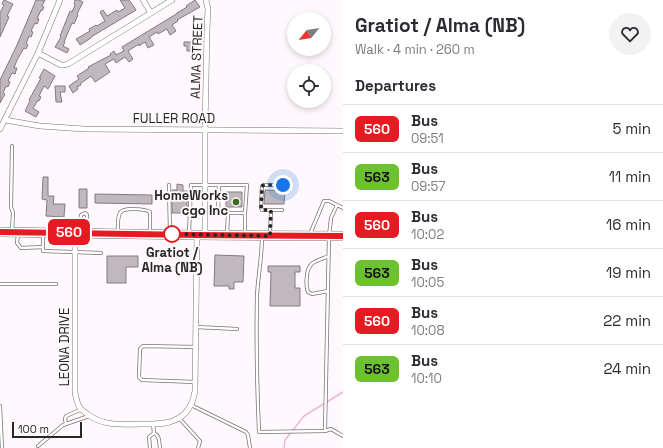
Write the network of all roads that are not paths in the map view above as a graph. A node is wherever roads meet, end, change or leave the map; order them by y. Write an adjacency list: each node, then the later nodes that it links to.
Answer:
1 (60, 0): 6 (street)
2 (143, 0): 5 (street)
3 (172, 0): 5 (street)
4 (206, 0): 9 (street, ALMA STREET)
5 (151, 13): 6 (street)
6 (38, 54): 7 (street)
7 (5, 120): 8 (street); 9 (street, FULLER ROAD)
8 (0, 129)
9 (205, 129): 10 (street, FULLER ROAD); 13 (street, ALMA STREET)
10 (343, 131)
11 (12, 146): 23 (lane)
12 (169, 185): 28 (lane)
13 (205, 185): 14 (lane); 29 (street, ALMA STREET); 29 (lane)
14 (219, 185): 20 (lane); 21 (lane)
15 (283, 185): 18 (lane)
16 (337, 205): 17 (lane); 33 (lane); 34 (lane)
17 (343, 208)
18 (271, 210): 19 (lane); 32 (lane)
19 (282, 210)
20 (228, 213): 21 (lane); 30 (lane)
21 (245, 213): 31 (lane)
22 (0, 232): 23 (main road)
23 (15, 232): 24 (main road); 36 (lane)
24 (43, 232): 25 (main road); 36 (lane)
25 (81, 233): 25 (lane); 26 (main road); 37 (street, LEONA DRIVE)
26 (118, 234): 27 (main road); 27 (lane)
27 (150, 234): 28 (main road)
28 (170, 234): 29 (main road)
29 (197, 235): 30 (main road); 43 (street)
30 (227, 235): 31 (main road)
31 (245, 235): 32 (main road)
32 (266, 236): 33 (main road); 54 (lane)
33 (309, 236): 34 (main road)
34 (329, 236): 35 (main road); 39 (lane)
35 (343, 236)
36 (43, 247): 37 (lane)
37 (76, 252): 38 (lane); 49 (street, LEONA DRIVE)
38 (101, 253)
39 (329, 256): 42 (lane); 42 (lane)
40 (0, 284): 41 (lane)
41 (56, 284)
42 (328, 291): 54 (lane)
43 (196, 326): 44 (lane); 45 (street)
44 (237, 329)
45 (196, 347): 46 (street); 46 (lane)
46 (195, 382): 47 (street)
47 (191, 405): 51 (street, LEONA DRIVE); 62 (lane)
48 (0, 406): 58 (lane)
49 (82, 410): 50 (street, LEONA DRIVE); 52 (lane)
50 (89, 416): 52 (lane); 53 (street, LEONA DRIVE)
51 (178, 418): 53 (street, LEONA DRIVE); 61 (lane)
52 (66, 424): 57 (lane)
53 (153, 424): 55 (lane)
54 (325, 431): 56 (lane)
55 (154, 433): 59 (lane); 60 (lane)
56 (343, 436)
57 (38, 446)
58 (2, 448)
59 (150, 448)
60 (160, 448)
61 (198, 448)
62 (250, 448)

